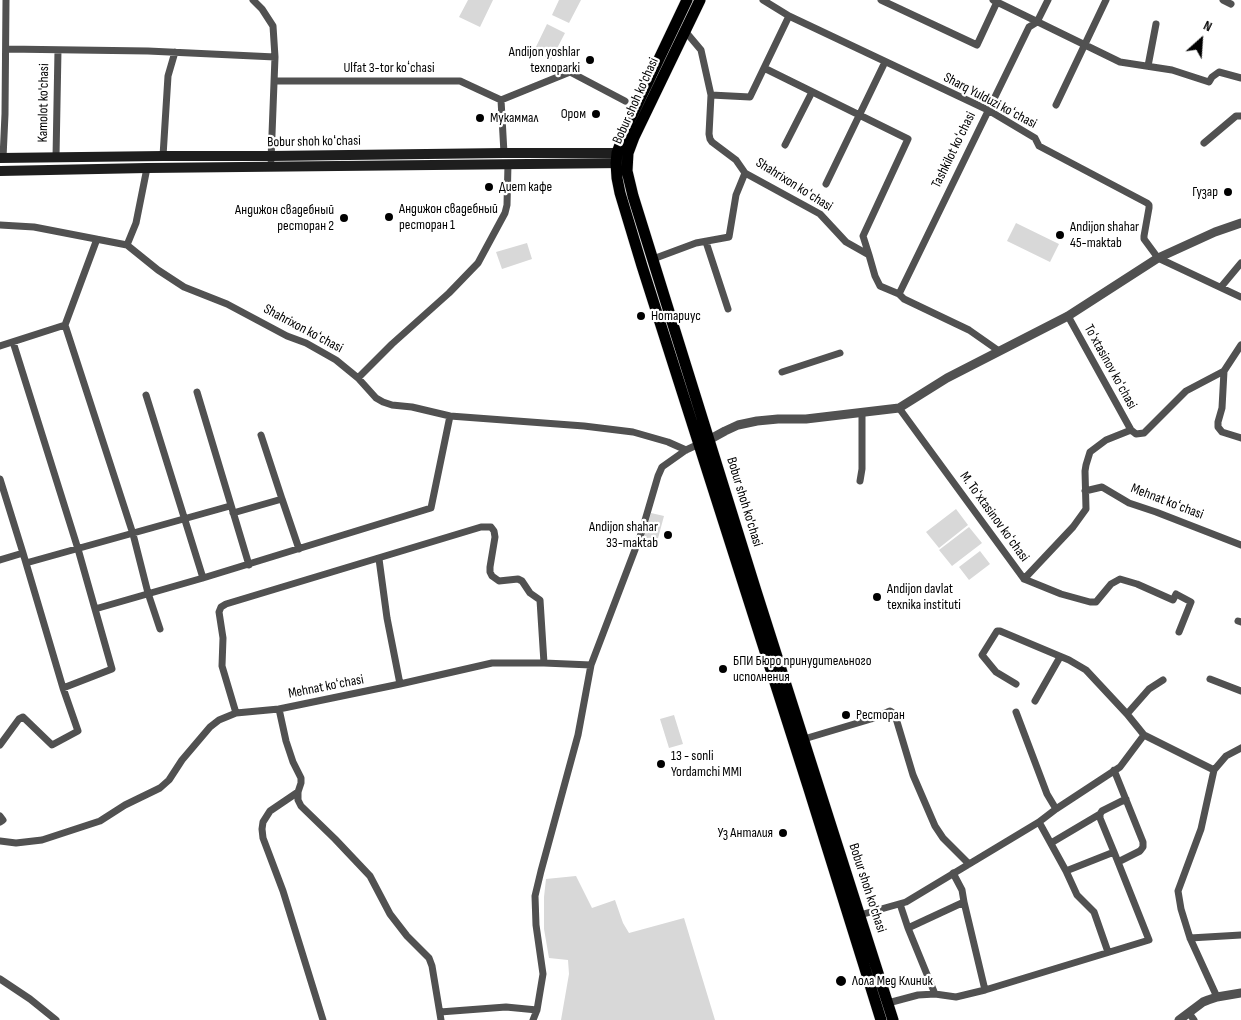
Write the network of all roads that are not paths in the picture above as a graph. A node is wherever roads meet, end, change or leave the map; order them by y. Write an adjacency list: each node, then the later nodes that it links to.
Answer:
1 (6, 0): 17 (street)
2 (253, 0): 20 (street)
3 (687, 0): 43 (main road, Bobur shoh ko'chasi)
4 (700, 0): 15 (main road, Bobur shoh ko'chasi)
5 (763, 0): 12 (street, Sharq Yulduzi koʻchasi)
6 (881, 0): 10 (street)
7 (1048, 0): 13 (street, Tashkilot koʻchasi)
8 (1106, 0): 16 (street)
9 (1223, 0): 11 (street)
10 (995, 1): 13 (street)
11 (1231, 4)
12 (788, 16): 21 (street, Sharq Yulduzi koʻchasi); 23 (street)
13 (1037, 22): 16 (street); 31 (street, Tashkilot koʻchasi)
14 (1156, 24): 22 (street)
15 (685, 30): 27 (street, Shahrixon koʻchasi); 43 (main road, Bobur shoh ko'chasi)
16 (1084, 45): 22 (street); 30 (street)
17 (6, 49): 18 (street); 32 (street)
18 (58, 50): 19 (street); 40 (street, Kamolot ko'chasi)
19 (175, 52): 20 (street); 38 (street)
20 (275, 57): 25 (street)
21 (885, 62): 31 (street, Sharq Yulduzi koʻchasi); 33 (street)
22 (1148, 66): 24 (street)
23 (764, 68): 26 (street); 27 (street)
24 (1241, 78)
25 (274, 81): 28 (street, Ulfat 3-tor koʻchasi); 39 (street)
26 (812, 92): 33 (street); 36 (street)
27 (711, 95): 48 (street, Shahrixon koʻchasi)
28 (500, 100): 29 (street); 37 (street)
29 (625, 101)
30 (1056, 105)
31 (988, 110): 56 (street, Sharq Yulduzi koʻchasi); 60 (street, Tashkilot koʻchasi)
32 (3, 114): 41 (street)
33 (860, 116): 49 (street); 55 (street)
34 (1241, 116): 35 (street)
35 (1204, 143)
36 (785, 146)
37 (504, 153): 39 (main road, Bobur shoh koʻchasi); 42 (main road, Bobur shoh koʻchasi)
38 (163, 156): 39 (main road, Bobur shoh koʻchasi); 40 (main road, Bobur shoh koʻchasi)
39 (272, 156): 46 (street)
40 (56, 157): 41 (main road, Bobur shoh koʻchasi)
41 (2, 158)
42 (595, 158): 43 (main road, Bobur shoh koʻchasi); 44 (main road, Bobur shoh koʻchasi)
43 (622, 158): 57 (main road, Bobur shoh ko'chasi); 81 (main road, Bobur shoh ko'chasi)
44 (508, 164): 46 (main road, Bobur shoh koʻchasi); 72 (street)
45 (147, 168): 46 (main road, Bobur shoh koʻchasi); 47 (main road, Bobur shoh koʻchasi); 54 (street)
46 (272, 168)
47 (0, 171)
48 (745, 173): 53 (street); 55 (street, Shahrixon koʻchasi)
49 (826, 184)
50 (1241, 223): 56 (street)
51 (0, 225): 52 (street, Shahrixon koʻchasi)
52 (97, 239): 54 (street, Shahrixon koʻchasi); 64 (street)
53 (706, 242): 57 (street); 62 (street)
54 (127, 246): 72 (street, Shahrixon koʻchasi)
55 (869, 255): 60 (street)
56 (1158, 258): 59 (street); 63 (street)
57 (653, 259): 81 (main road, Bobur shoh ko'chasi)
58 (1241, 263): 59 (street)
59 (1220, 288): 61 (street)
60 (899, 294): 68 (street)
61 (1241, 297)
62 (728, 309)
63 (1068, 316): 68 (street); 78 (street, Toʻxtasinov koʻchasi)
64 (65, 325): 65 (street); 89 (street)
65 (13, 342): 67 (street); 91 (street)
66 (1241, 345): 70 (street, M. Toʻxtasinov koʻchasi)
67 (0, 346)
68 (999, 351): 75 (street)
69 (840, 353): 71 (street)
70 (1224, 371): 78 (street, M. Toʻxtasinov koʻchasi); 80 (street)
71 (782, 372)
72 (358, 378): 77 (street, Shahrixon koʻchasi)
73 (197, 392): 87 (street)
74 (146, 395): 88 (street)
75 (899, 408): 76 (street); 99 (street, M. Toʻxtasinov koʻchasi)
76 (862, 414): 81 (street); 84 (street)
77 (450, 416): 82 (street, Shahrixon koʻchasi); 92 (street)
78 (1131, 430): 85 (street, M. Toʻxtasinov koʻchasi)
79 (260, 434): 86 (street)
80 (1241, 438)
81 (704, 442): 82 (street); 119 (main road, Bobur shoh ko'chasi); 158 (main road, Bobur shoh ko'chasi)
82 (686, 450): 106 (street)
83 (0, 479): 93 (street)
84 (860, 481)
85 (1085, 491): 90 (street, Mehnat koʻchasi); 99 (street, M. Toʻxtasinov koʻchasi)
86 (282, 499): 87 (street); 92 (street)
87 (232, 510): 88 (street); 97 (street)
88 (186, 519): 89 (street); 98 (street)
89 (133, 534): 91 (street); 100 (street)
90 (1241, 544)
91 (78, 549): 96 (street); 101 (street)
92 (299, 549): 97 (street)
93 (24, 553): 95 (street); 96 (street)
94 (379, 559): 105 (street); 109 (street); 116 (street)
95 (0, 560)
96 (26, 563): 111 (street)
97 (249, 564): 98 (street)
98 (203, 578): 100 (street)
99 (1024, 579): 103 (street)
100 (148, 593): 101 (street); 102 (street)
101 (95, 609): 111 (street)
102 (160, 629)
103 (1179, 632)
104 (1060, 657): 110 (street); 113 (street); 117 (street)
105 (544, 663): 106 (street, Mehnat koʻchasi); 109 (street, Mehnat koʻchasi)
106 (591, 665): 151 (street)
107 (1210, 679): 112 (street)
108 (1163, 680): 117 (street)
109 (400, 684): 114 (street, Mehnat koʻchasi)
110 (1016, 684)
111 (63, 688): 120 (street)
112 (1241, 691)
113 (1035, 701)
114 (279, 709): 116 (street); 124 (street, Mehnat koʻchasi)
115 (1016, 712): 126 (street)
116 (236, 714): 131 (street)
117 (1127, 714): 118 (street)
118 (1144, 735): 122 (street); 123 (street)
119 (804, 739): 135 (street); 140 (main road, Bobur shoh ko'chasi)
120 (0, 745)
121 (1241, 748): 123 (street)
122 (1114, 770): 125 (street); 126 (street)
123 (1214, 770): 143 (street)
124 (298, 792): 152 (street, Mehnat koʻchasi); 155 (street)
125 (1126, 799): 127 (street); 134 (street)
126 (1056, 809): 130 (street)
127 (1100, 814): 132 (street); 133 (street)
128 (0, 816): 129 (street)
129 (0, 822)
130 (1039, 822): 132 (street); 135 (street)
131 (0, 840)
132 (1051, 843): 136 (street)
133 (1114, 852): 134 (street); 136 (street)
134 (1118, 862): 144 (street)
135 (969, 864): 137 (street)
136 (1066, 871): 144 (street)
137 (953, 873): 138 (street); 139 (street)
138 (964, 902): 141 (street); 146 (street)
139 (900, 904): 140 (street); 141 (street)
140 (860, 916): 150 (main road, Bobur shoh ko'chasi)
141 (908, 928): 148 (street)
142 (1241, 935): 143 (street)
143 (1190, 938): 149 (street)
144 (1108, 952): 146 (street)
145 (0, 979): 154 (street)
146 (985, 990): 148 (street)
147 (1241, 993): 149 (street)
148 (935, 994): 150 (street)
149 (1217, 997): 153 (street)
150 (888, 1003): 159 (main road, Bobur shoh ko'chasi)
151 (537, 1010): 152 (street); 157 (street)
152 (440, 1012): 156 (street, Mehnat koʻchasi)
153 (1191, 1016): 160 (street)
154 (56, 1020)
155 (323, 1020)
156 (441, 1020)
157 (534, 1020)
158 (881, 1020)
159 (893, 1020)
160 (1179, 1020)

